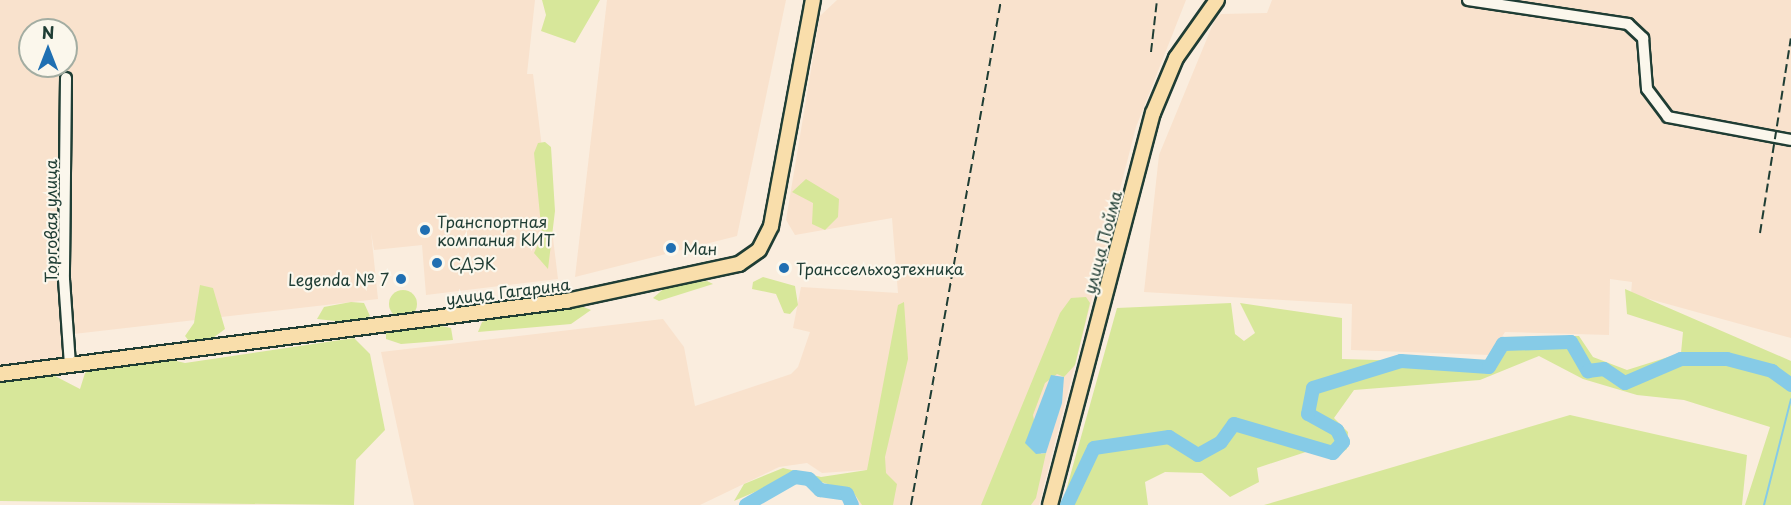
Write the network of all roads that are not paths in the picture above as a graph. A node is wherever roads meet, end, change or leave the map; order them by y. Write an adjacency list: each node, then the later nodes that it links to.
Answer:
1 (813, 0): 7 (main road, улица Гагарина)
2 (1217, 0): 9 (main road, улица Пойма)
3 (1468, 0): 4 (street)
4 (1544, 5): 6 (street)
5 (66, 78): 7 (street, Торговая улица)
6 (1791, 140)
7 (70, 365): 8 (main road, улица Гагарина)
8 (0, 374)
9 (1051, 502)

